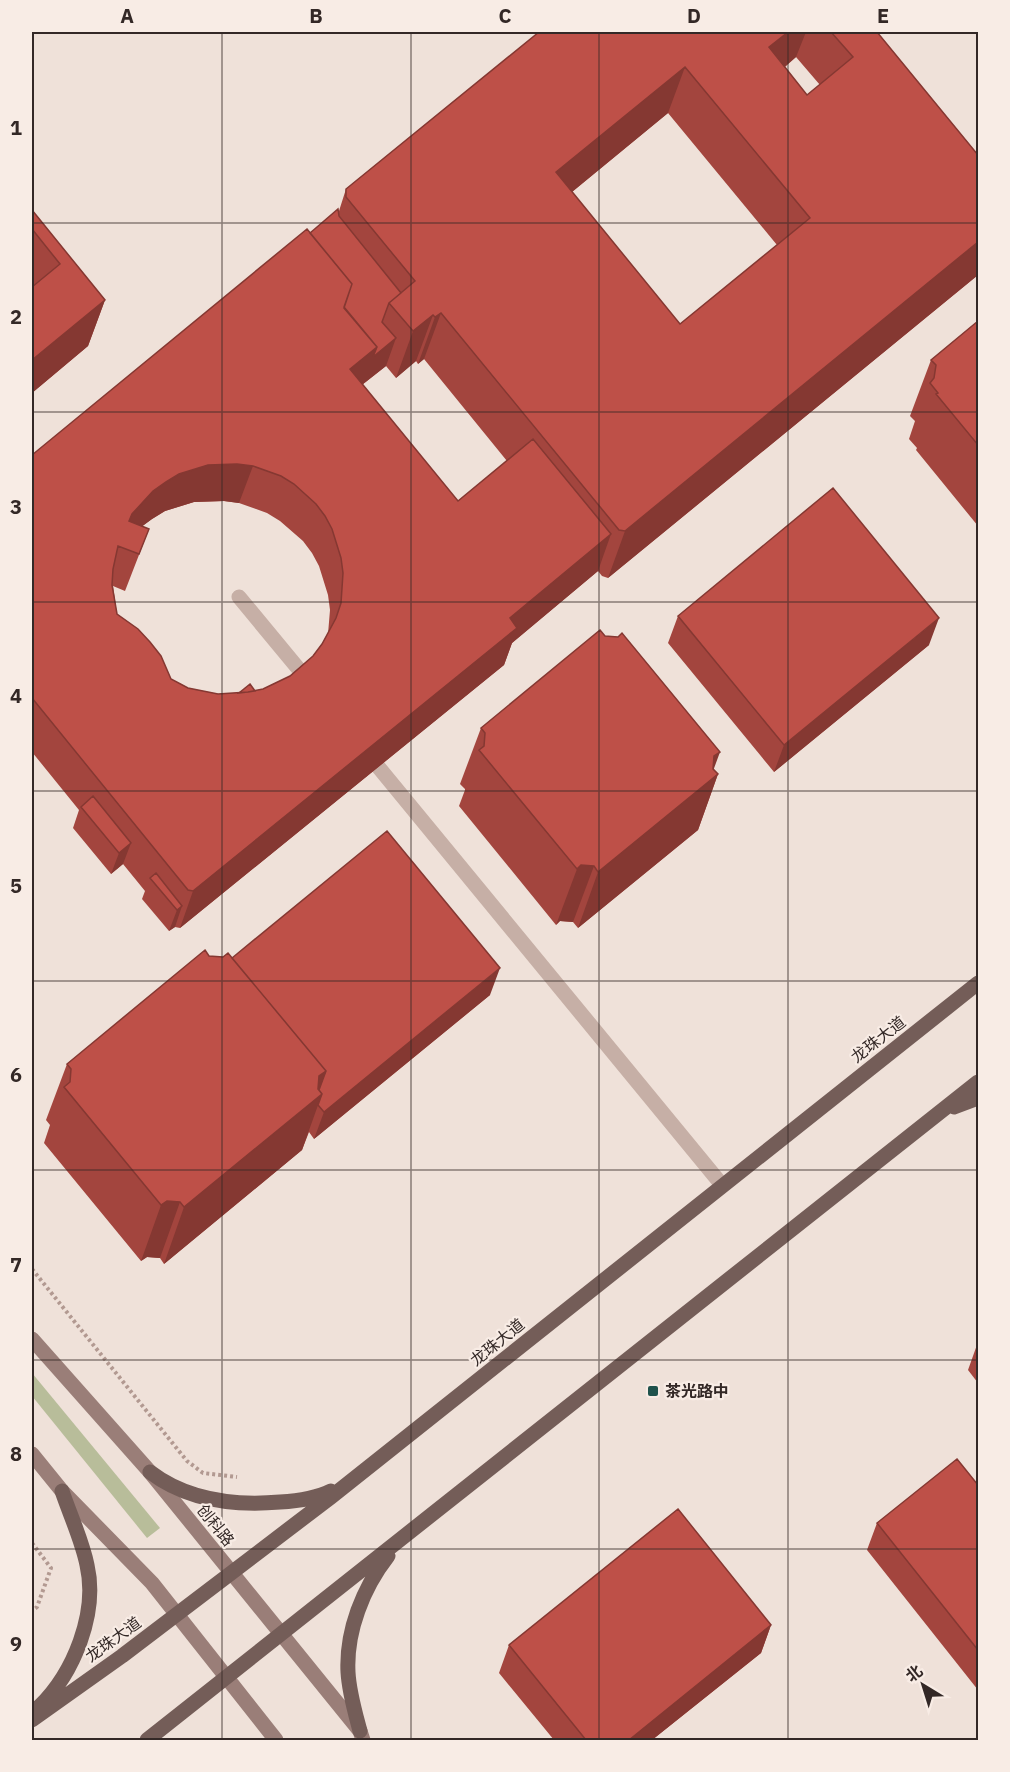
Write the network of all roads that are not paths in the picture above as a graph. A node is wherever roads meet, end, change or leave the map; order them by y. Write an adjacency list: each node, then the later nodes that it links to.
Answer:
1 (239, 597): 2 (street)
2 (322, 698)
3 (359, 744): 8 (street)
4 (978, 983): 8 (main road, 龙珠大道)
5 (978, 1082): 7 (main road)
6 (978, 1098): 7 (main road)
7 (939, 1112): 14 (main road)
8 (722, 1185): 12 (main road, 龙珠大道)
9 (32, 1339): 11 (main road, 创科路)
10 (32, 1454): 13 (main road)
11 (150, 1472): 12 (main road); 15 (main road, 创科路)
12 (352, 1480): 15 (main road, 龙珠大道)
13 (62, 1491): 16 (main road); 19 (main road)
14 (404, 1536): 17 (main road); 21 (main road)
15 (231, 1572): 16 (main road, 龙珠大道); 17 (main road, 创科路)
16 (177, 1614): 18 (main road); 20 (main road, 龙珠大道)
17 (281, 1634): 18 (main road); 21 (main road, 创科路)
18 (226, 1677): 22 (main road); 23 (main road)
19 (32, 1715)
20 (32, 1720)
21 (361, 1736)
22 (147, 1740)
23 (276, 1740)

